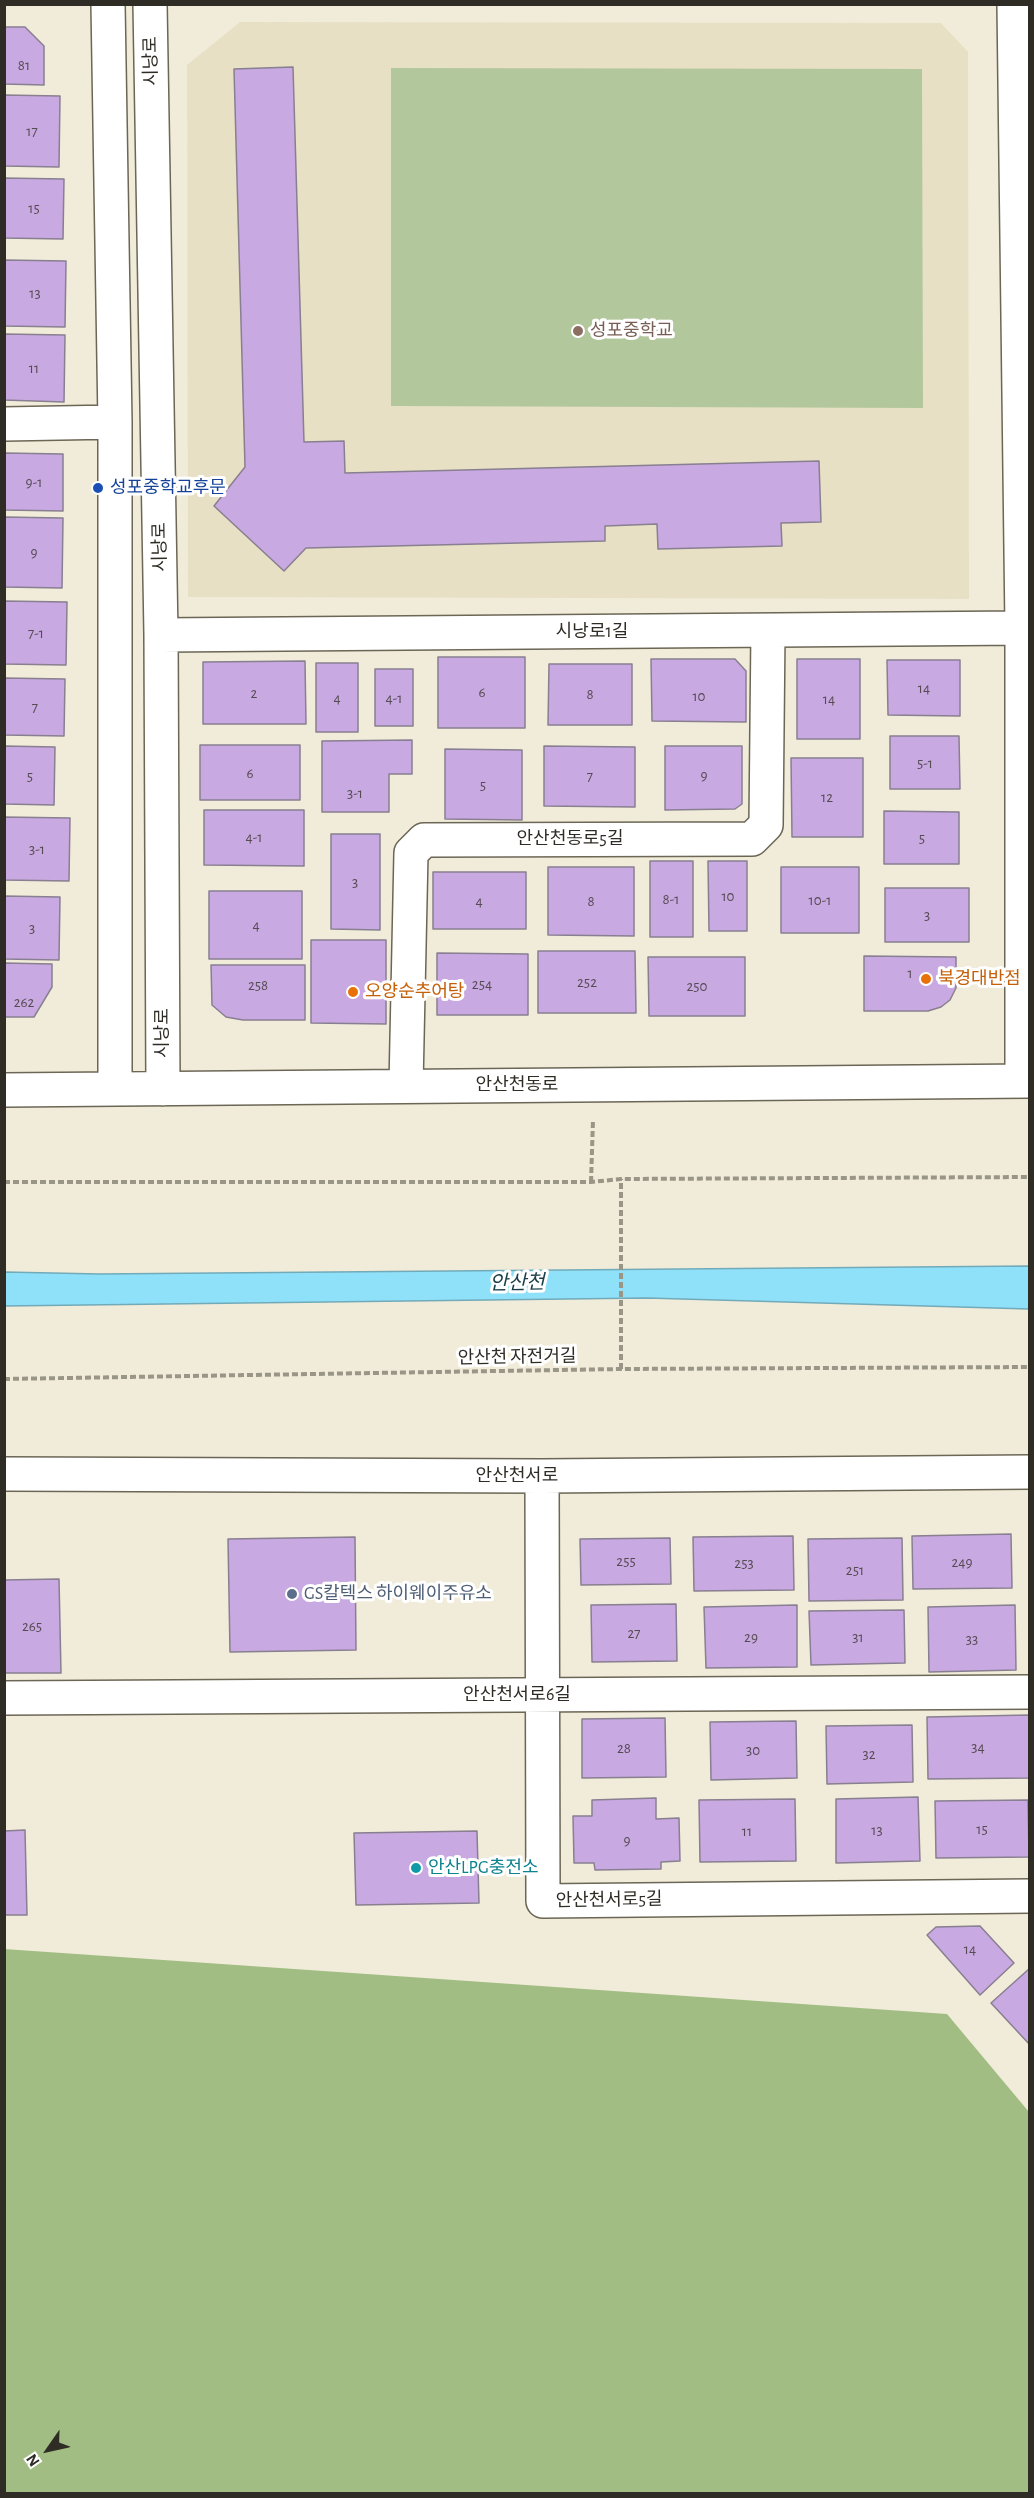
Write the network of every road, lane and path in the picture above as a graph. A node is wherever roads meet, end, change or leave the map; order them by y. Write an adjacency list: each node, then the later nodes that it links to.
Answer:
1 (108, 4): 5 (street)
2 (150, 4): 9 (street, 시낭로)
3 (1014, 4): 4 (street)
4 (1024, 420): 7 (street)
5 (115, 422): 6 (street); 13 (street)
6 (4, 424)
7 (1022, 628): 8 (street, 시낭로1길); 10 (street)
8 (768, 631): 9 (street, 시낭로1길); 11 (street, 안산천동로5길)
9 (162, 635): 14 (street, 시낭로)
10 (1026, 1081): 12 (street, 안산천동로)
11 (406, 1085): 12 (street, 안산천동로); 14 (street, 안산천동로)
12 (595, 1085): 19 (path)
13 (115, 1089): 14 (street, 안산천동로); 15 (street, 안산천동로)
14 (163, 1089)
15 (4, 1090)
16 (1029, 1177): 17 (path)
17 (621, 1179): 19 (path); 21 (path)
18 (4, 1182): 19 (path)
19 (591, 1182)
20 (1029, 1367): 21 (path, 안산천 자전거길)
21 (621, 1369): 22 (path, 안산천 자전거길)
22 (4, 1378)
23 (1029, 1472): 25 (street, 안산천서로)
24 (4, 1474): 25 (street, 안산천서로)
25 (542, 1476): 27 (street, 안산천서로5길)
26 (1029, 1692): 27 (street, 안산천서로6길)
27 (542, 1695): 28 (street, 안산천서로6길); 29 (street, 안산천서로5길)
28 (4, 1698)
29 (1029, 1896)

